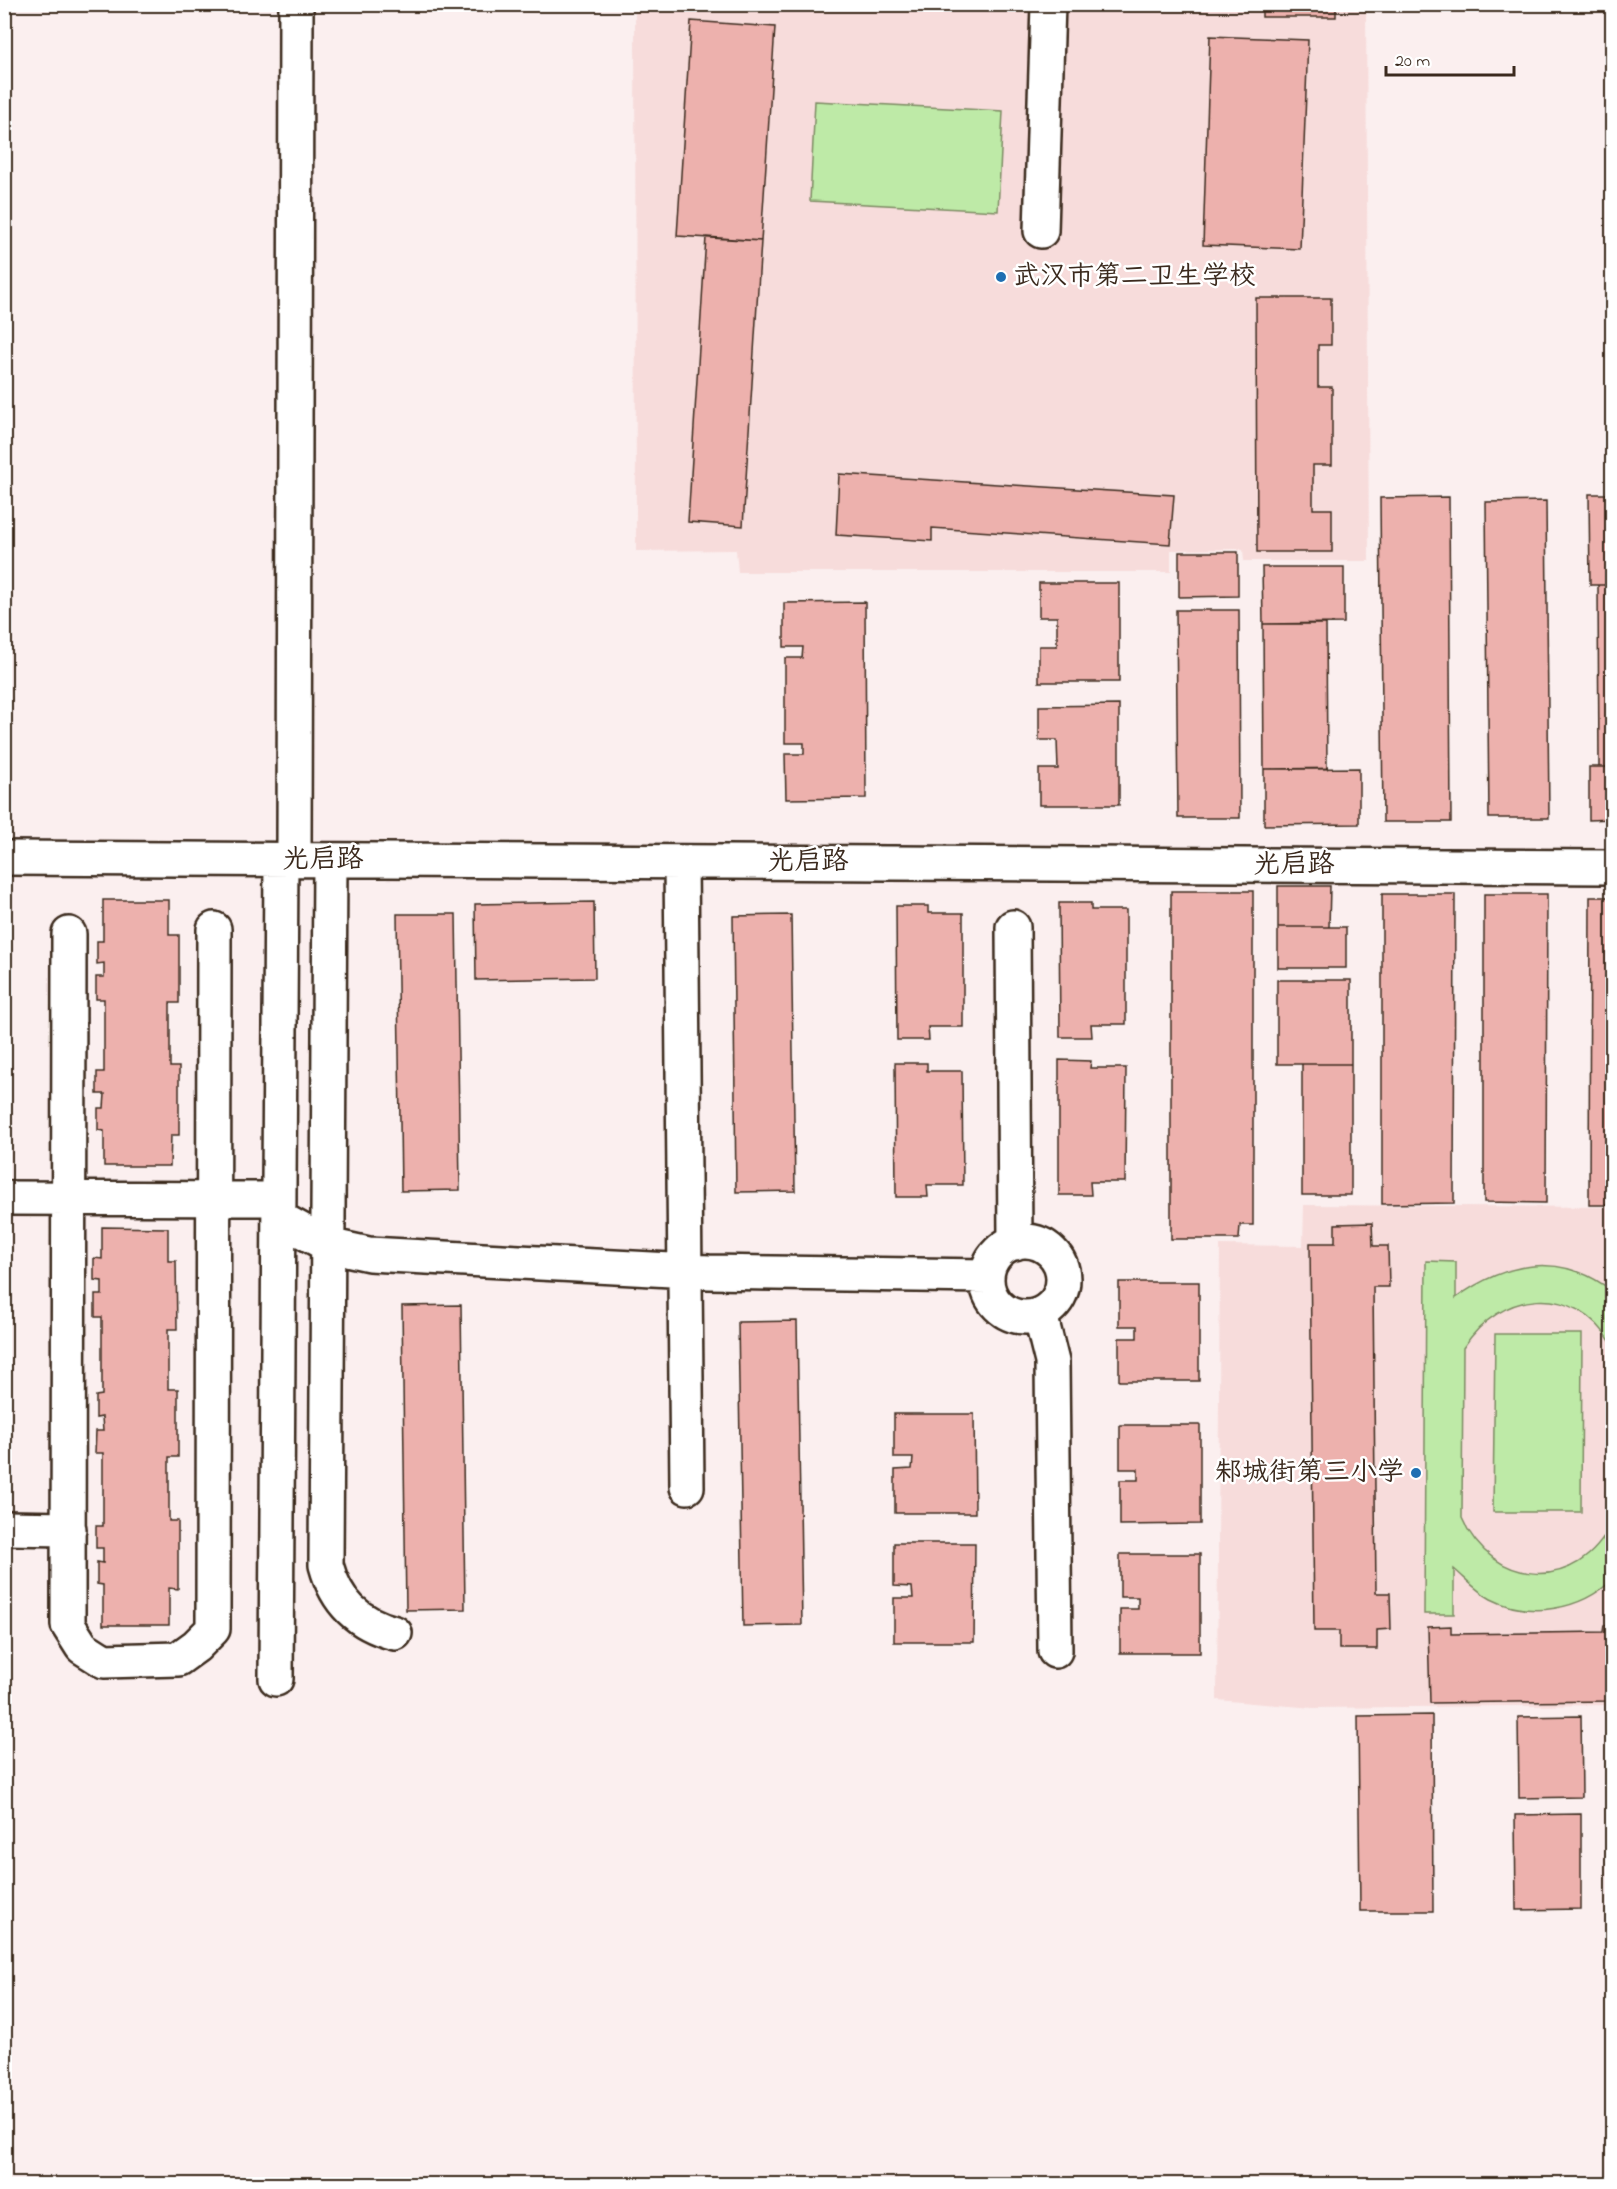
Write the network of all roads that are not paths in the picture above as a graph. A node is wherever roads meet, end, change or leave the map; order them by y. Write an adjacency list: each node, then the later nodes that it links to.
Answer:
1 (296, 4): 5 (street)
2 (1048, 4): 3 (street)
3 (1041, 231)
4 (4, 858): 5 (street, 光启路)
5 (288, 859): 6 (street, 光启路); 15 (street)
6 (330, 860): 7 (street, 光启路); 17 (street)
7 (681, 862): 8 (street, 光启路); 18 (street)
8 (1612, 867)
9 (1013, 927): 16 (street)
10 (214, 929): 14 (street)
11 (69, 934): 13 (street)
12 (4, 1198): 13 (street)
13 (69, 1198): 14 (street); 23 (street)
14 (213, 1198): 15 (street); 23 (street)
15 (279, 1208): 17 (street); 26 (street)
16 (1015, 1243): 19 (street); 20 (street)
17 (328, 1245): 18 (street); 24 (street)
18 (685, 1271): 19 (street); 21 (street)
19 (987, 1276): 20 (street)
20 (1040, 1314): 25 (street)
21 (687, 1487)
22 (4, 1528): 23 (street)
23 (69, 1529)
24 (395, 1633)
25 (1055, 1651)
26 (276, 1679)

